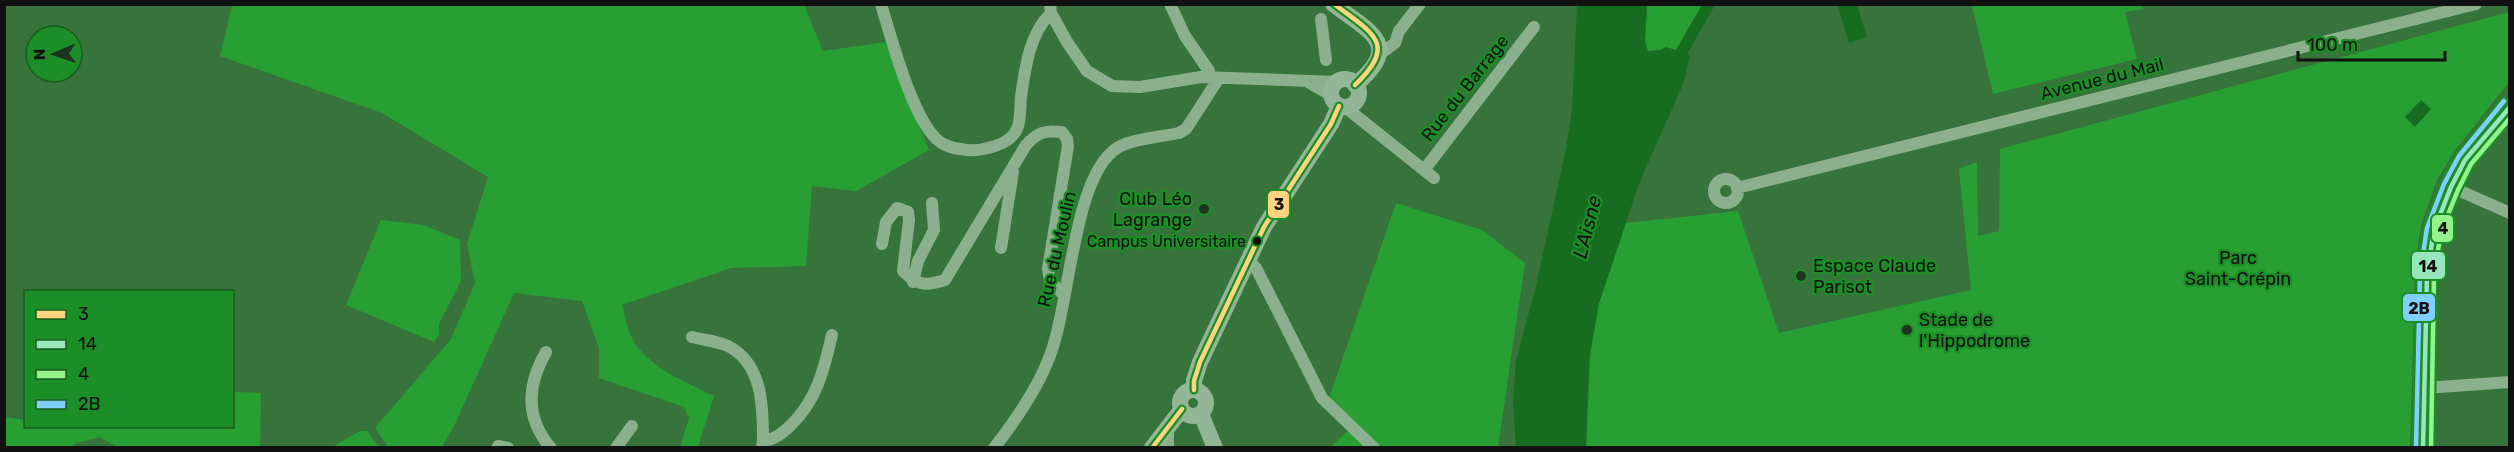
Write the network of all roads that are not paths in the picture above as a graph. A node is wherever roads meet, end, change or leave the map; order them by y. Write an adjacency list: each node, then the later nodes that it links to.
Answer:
1 (881, 4): 6 (street)
2 (1170, 4): 13 (street)
3 (1333, 4): 10 (main road)
4 (1420, 4): 9 (street)
5 (2476, 4): 19 (street, Avenue du Mail)
6 (1050, 9): 13 (street)
7 (1321, 19): 12 (street)
8 (1534, 27): 15 (street, Rue du Barrage)
9 (1399, 31): 10 (street); 11 (street)
10 (1375, 37): 11 (main road)
11 (1379, 55): 14 (main road)
12 (1326, 60)
13 (1214, 78): 15 (street); 26 (street, Rue du Moulin)
14 (1355, 85): 15 (main road); 15 (main road)
15 (1338, 97): 24 (main road)
16 (2510, 106): 18 (main road)
17 (1015, 164): 23 (street); 25 (street); 26 (street)
18 (2451, 187): 21 (street); 31 (main road)
19 (1737, 188)
20 (932, 203): 25 (street)
21 (2510, 213)
22 (882, 244): 25 (street)
23 (1001, 248)
24 (1248, 260): 32 (main road); 44 (street)
25 (913, 282)
26 (1065, 295): 40 (street, Rue du Moulin)
27 (832, 335): 37 (street)
28 (692, 337): 37 (street)
29 (546, 352): 38 (street)
30 (2510, 382): 31 (street)
31 (2425, 388): 45 (main road)
32 (1194, 390): 33 (main road); 34 (main road)
33 (1182, 409): 34 (main road); 36 (main road)
34 (1201, 414): 43 (main road)
35 (632, 426): 39 (street)
36 (1168, 429): 41 (main road); 42 (street)
37 (762, 444)
38 (550, 447)
39 (616, 447)
40 (994, 447)
41 (1152, 447)
42 (1168, 447)
43 (1215, 447)
44 (1374, 447)
45 (2423, 447)

